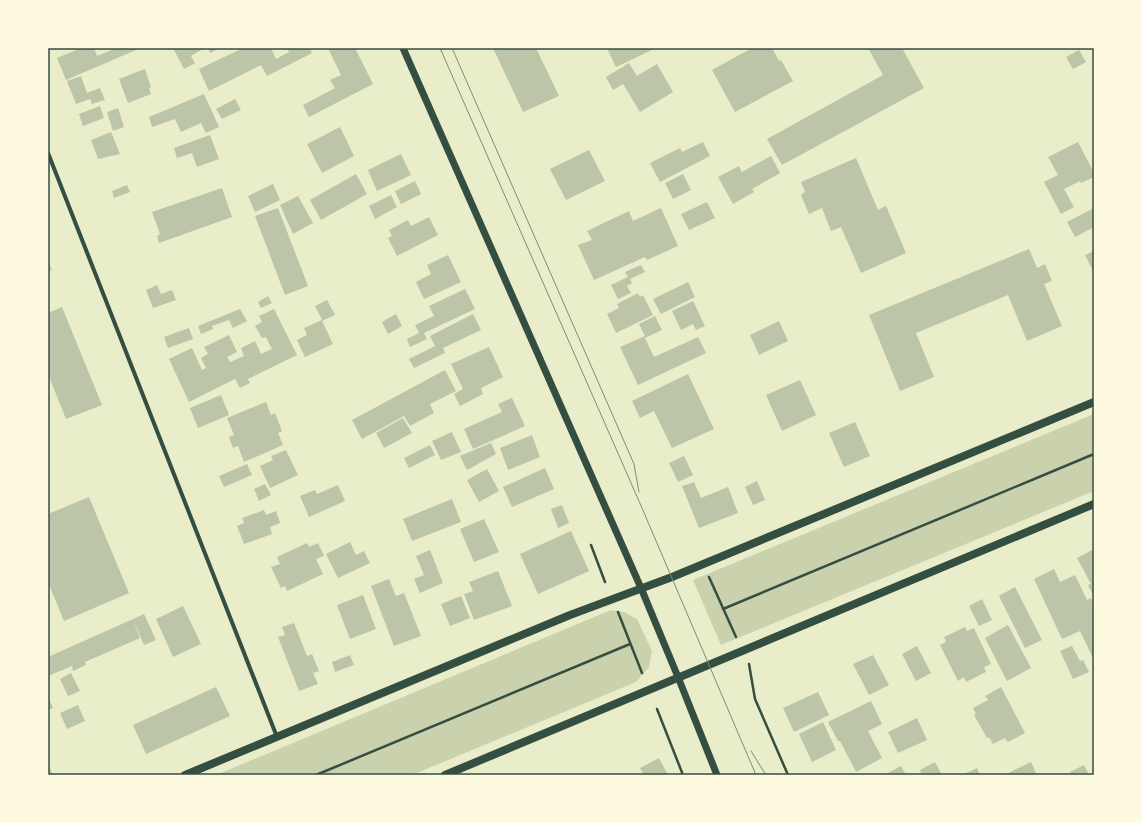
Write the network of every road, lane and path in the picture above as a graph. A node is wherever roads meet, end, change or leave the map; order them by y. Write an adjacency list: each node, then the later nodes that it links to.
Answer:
1 (403, 48): 9 (street)
2 (48, 153): 18 (street)
3 (1094, 402): 9 (main road)
4 (1094, 454): 10 (path)
5 (1094, 504): 16 (main road)
6 (591, 546): 8 (path)
7 (708, 575): 10 (path)
8 (605, 582)
9 (641, 588): 16 (street); 18 (main road)
10 (723, 609): 12 (path)
11 (617, 611): 13 (path)
12 (736, 637)
13 (630, 644): 15 (path); 20 (path)
14 (749, 664): 24 (path)
15 (642, 673)
16 (678, 677): 21 (main road); 23 (street)
17 (657, 709): 22 (path)
18 (277, 737): 19 (main road)
19 (185, 775)
20 (316, 775)
21 (445, 775)
22 (683, 775)
23 (717, 775)
24 (788, 775)

